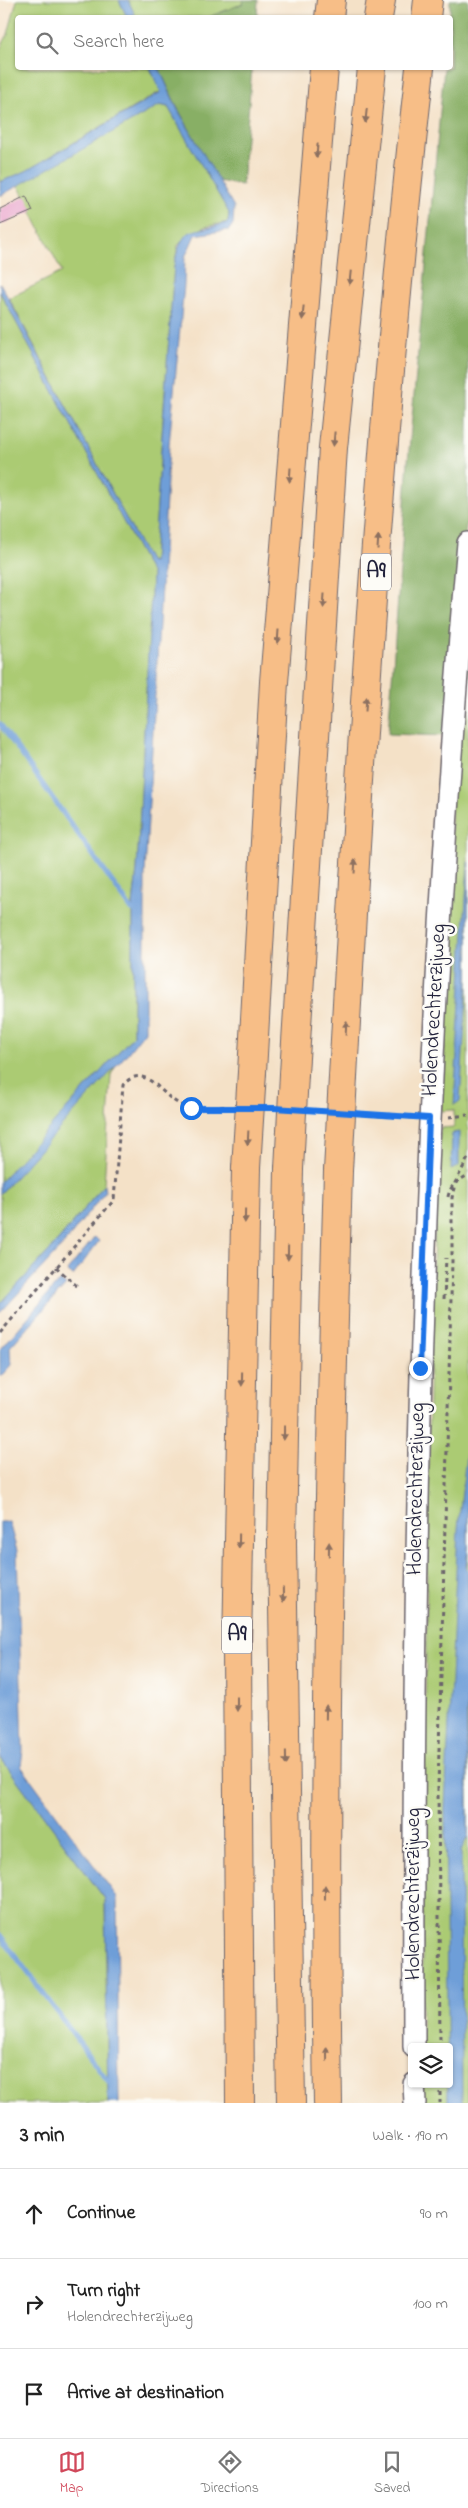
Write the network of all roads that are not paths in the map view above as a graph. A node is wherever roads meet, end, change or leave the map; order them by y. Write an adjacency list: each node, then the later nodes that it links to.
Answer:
1 (331, 0): 4 (highway)
2 (380, 0): 5 (highway)
3 (428, 0): 6 (highway)
4 (329, 15)
5 (378, 15)
6 (426, 15)
7 (324, 70): 13 (highway, A9, one-way to 13, bridge)
8 (372, 70): 14 (highway, A9, one-way to 14, bridge)
9 (420, 70): 15 (highway, A9, one-way to 9, bridge)
10 (468, 544): 11 (street, Holendrechterzijweg)
11 (414, 2043)
12 (414, 2088): 16 (street)
13 (240, 2103)
14 (290, 2103)
15 (328, 2103)
16 (415, 2103)

